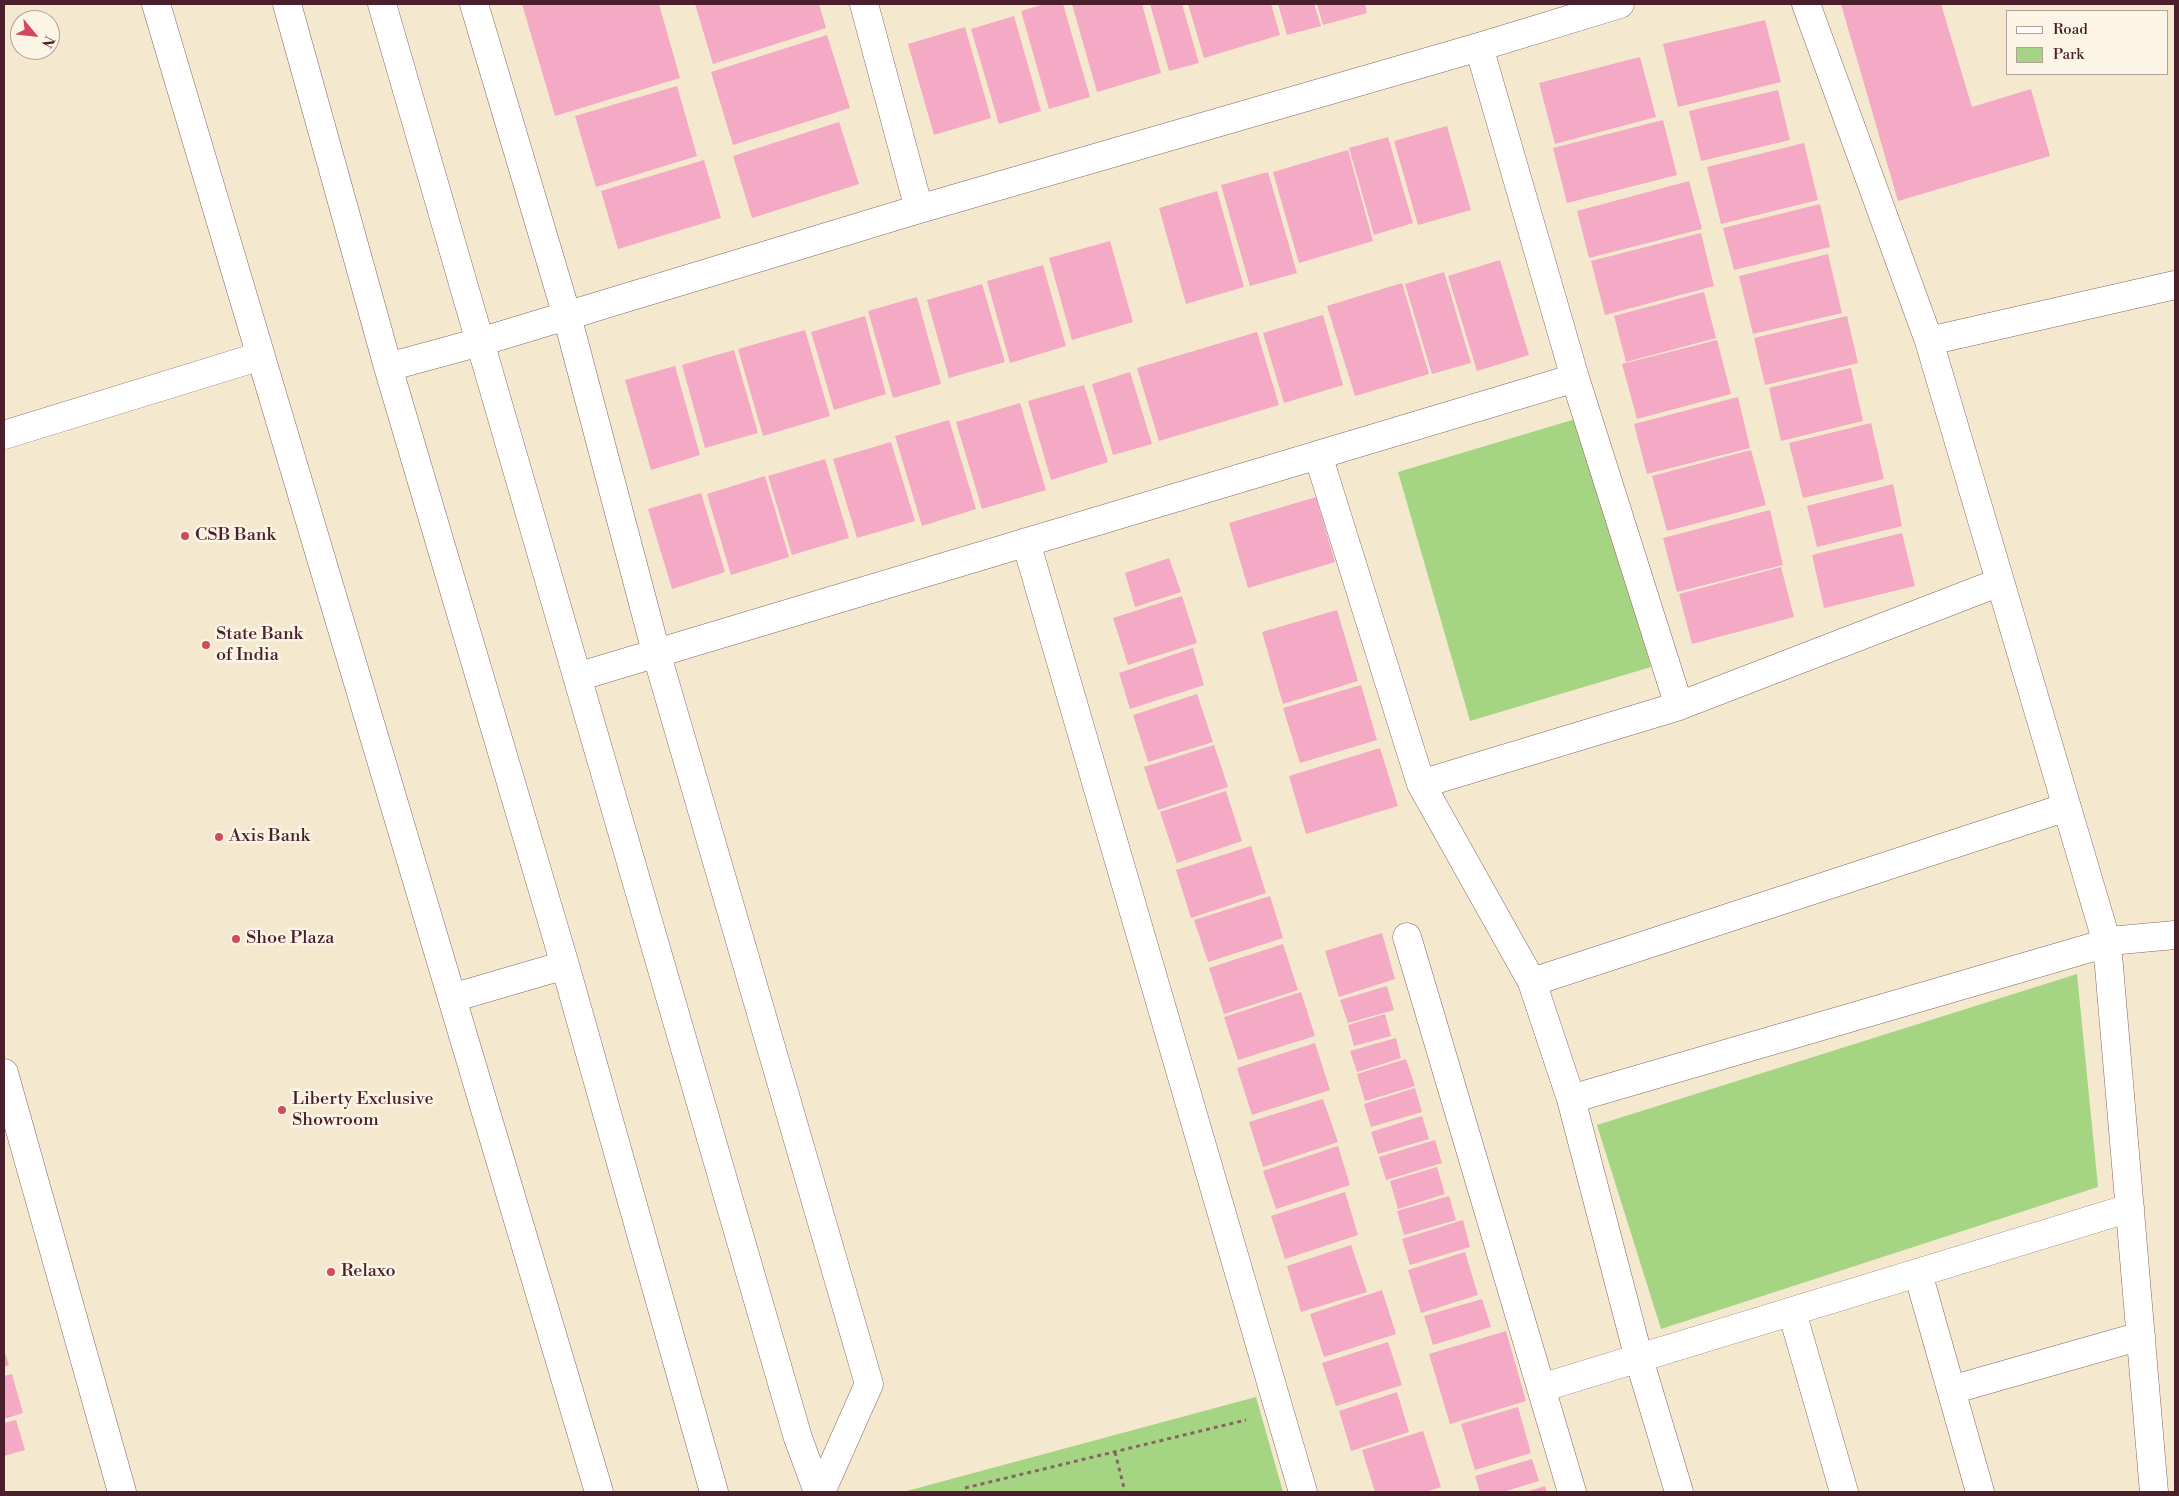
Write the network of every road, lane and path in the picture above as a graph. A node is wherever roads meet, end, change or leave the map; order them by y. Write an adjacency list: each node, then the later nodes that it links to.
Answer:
1 (156, 4): 14 (street)
2 (288, 4): 15 (street)
3 (382, 4): 13 (street)
4 (474, 4): 11 (street)
5 (864, 4): 9 (street)
6 (1620, 4): 8 (street)
7 (1806, 4): 12 (street)
8 (1479, 47): 9 (street); 16 (street)
9 (919, 209): 11 (street)
10 (2175, 285): 12 (street)
11 (567, 316): 13 (street); 21 (street)
12 (1929, 340): 20 (street)
13 (480, 342): 15 (street); 22 (street)
14 (261, 356): 17 (street); 31 (street)
15 (388, 367): 29 (street)
16 (1575, 378): 18 (street); 23 (street)
17 (4, 435)
18 (1318, 455): 19 (street); 24 (street)
19 (1026, 542): 21 (street); 49 (street)
20 (2000, 582): 23 (street); 25 (street)
21 (656, 652): 22 (street); 47 (street)
22 (578, 677): 47 (street)
23 (1679, 706): 24 (street)
24 (1421, 784): 30 (street)
25 (2067, 808): 28 (street); 30 (street)
26 (2175, 935): 28 (street)
27 (1407, 937): 39 (street)
28 (2106, 943): 33 (street); 34 (street)
29 (565, 966): 31 (street); 46 (street)
30 (1532, 982): 33 (street)
31 (452, 998): 45 (street)
32 (4, 1073): 44 (street)
33 (1571, 1099): 38 (street)
34 (2130, 1208): 35 (street); 37 (street)
35 (1918, 1273): 36 (street); 40 (street)
36 (1792, 1312): 38 (street); 52 (street)
37 (2141, 1336): 40 (street); 54 (street)
38 (1638, 1359): 39 (street); 51 (street)
39 (1541, 1388): 50 (street)
40 (1952, 1390): 53 (street)
41 (1249, 1419): 42 (path)
42 (1115, 1452): 43 (path); 48 (path)
43 (965, 1488)
44 (120, 1492)
45 (599, 1492)
46 (713, 1492)
47 (820, 1492)
48 (1125, 1492)
49 (1303, 1492)
50 (1572, 1492)
51 (1679, 1492)
52 (1844, 1492)
53 (1980, 1492)
54 (2154, 1492)

